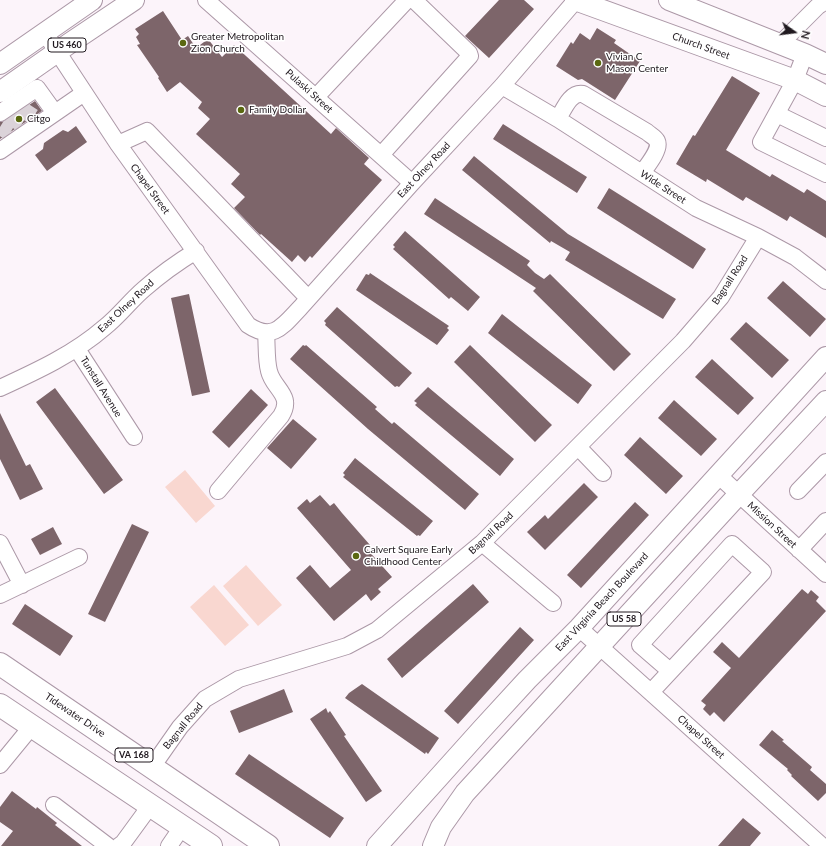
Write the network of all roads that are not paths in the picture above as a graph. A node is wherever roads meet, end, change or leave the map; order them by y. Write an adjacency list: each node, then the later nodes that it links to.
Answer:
1 (92, 0): 9 (main road, US 460)
2 (134, 0): 11 (main road, US 460)
3 (206, 0): 19 (street, Pulaski Street)
4 (407, 0): 19 (street)
5 (414, 0): 26 (street)
6 (575, 0): 15 (main road, Church Street); 16 (street, East Olney Road)
7 (668, 0): 10 (main road)
8 (826, 1): 10 (street)
9 (45, 32): 11 (street, Chapel Street); 13 (main road, US 460)
10 (780, 44): 12 (main road)
11 (58, 52): 17 (street, Chapel Street); 20 (main road, US 460)
12 (805, 54): 14 (main road); 15 (street)
13 (0, 64)
14 (826, 64)
15 (795, 80): 18 (main road, Church Street); 21 (street)
16 (502, 86): 22 (street, Wide Street); 29 (street, East Olney Road)
17 (84, 92): 20 (street); 24 (street, Chapel Street)
18 (826, 96)
19 (316, 97): 26 (street, Pulaski Street)
20 (24, 111): 25 (street)
21 (777, 114): 23 (street); 28 (street)
22 (558, 119): 27 (street, Wide Street); 27 (street)
23 (826, 138)
24 (118, 144): 31 (street, Chapel Street); 33 (street)
25 (0, 151)
26 (381, 155): 29 (street, Pulaski Street)
27 (642, 173): 30 (street, Wide Street)
28 (826, 174)
29 (412, 183): 33 (street, East Olney Road)
30 (758, 237): 32 (street, Wide Street); 40 (street, Bagnall Road)
31 (196, 251): 34 (street, Chapel Street); 35 (street, East Olney Road)
32 (826, 281)
33 (308, 298): 34 (street, East Olney Road)
34 (266, 333): 44 (street)
35 (77, 349): 37 (street, Tunstall Avenue); 39 (street, Tunstall Avenue)
36 (826, 357): 43 (main road, East Virginia Beach Boulevard / US 58)
37 (0, 388)
38 (826, 401): 46 (main road, US 58)
39 (134, 437)
40 (578, 447): 42 (street); 49 (street, Bagnall Road)
41 (826, 462): 45 (street)
42 (603, 473)
43 (718, 475): 46 (street, Mission Street); 56 (main road, East Virginia Beach Boulevard / US 58)
44 (218, 491)
45 (798, 491)
46 (739, 494): 50 (street, Mission Street); 57 (main road, US 58)
47 (826, 521): 50 (street)
48 (0, 543): 53 (street)
49 (482, 543): 55 (street); 66 (street, Bagnall Road)
50 (799, 550): 52 (street, Mission Street)
51 (79, 557): 53 (street)
52 (826, 574)
53 (22, 585): 54 (street)
54 (0, 596)
55 (553, 603)
56 (579, 628): 57 (street, Chapel Street); 75 (main road, East Virginia Beach Boulevard / US 58)
57 (600, 646): 61 (street, Chapel Street); 76 (main road, US 58)
58 (0, 664): 62 (highway, Tidewater Drive / VA 168)
59 (670, 671): 59 (street); 61 (street)
60 (0, 678): 62 (highway)
61 (651, 692): 77 (street, Chapel Street)
62 (56, 702): 66 (highway, Tidewater Drive / VA 168)
63 (0, 705): 64 (highway)
64 (32, 726): 65 (street); 68 (highway)
65 (0, 765)
66 (152, 768): 74 (highway, Tidewater Drive / VA 168)
67 (54, 806): 70 (street)
68 (150, 806): 69 (highway); 71 (street)
69 (182, 826): 72 (street); 73 (highway)
70 (108, 846)
71 (119, 846)
72 (169, 846)
73 (211, 846)
74 (268, 846)
75 (377, 846)
76 (433, 846)
77 (822, 846)

